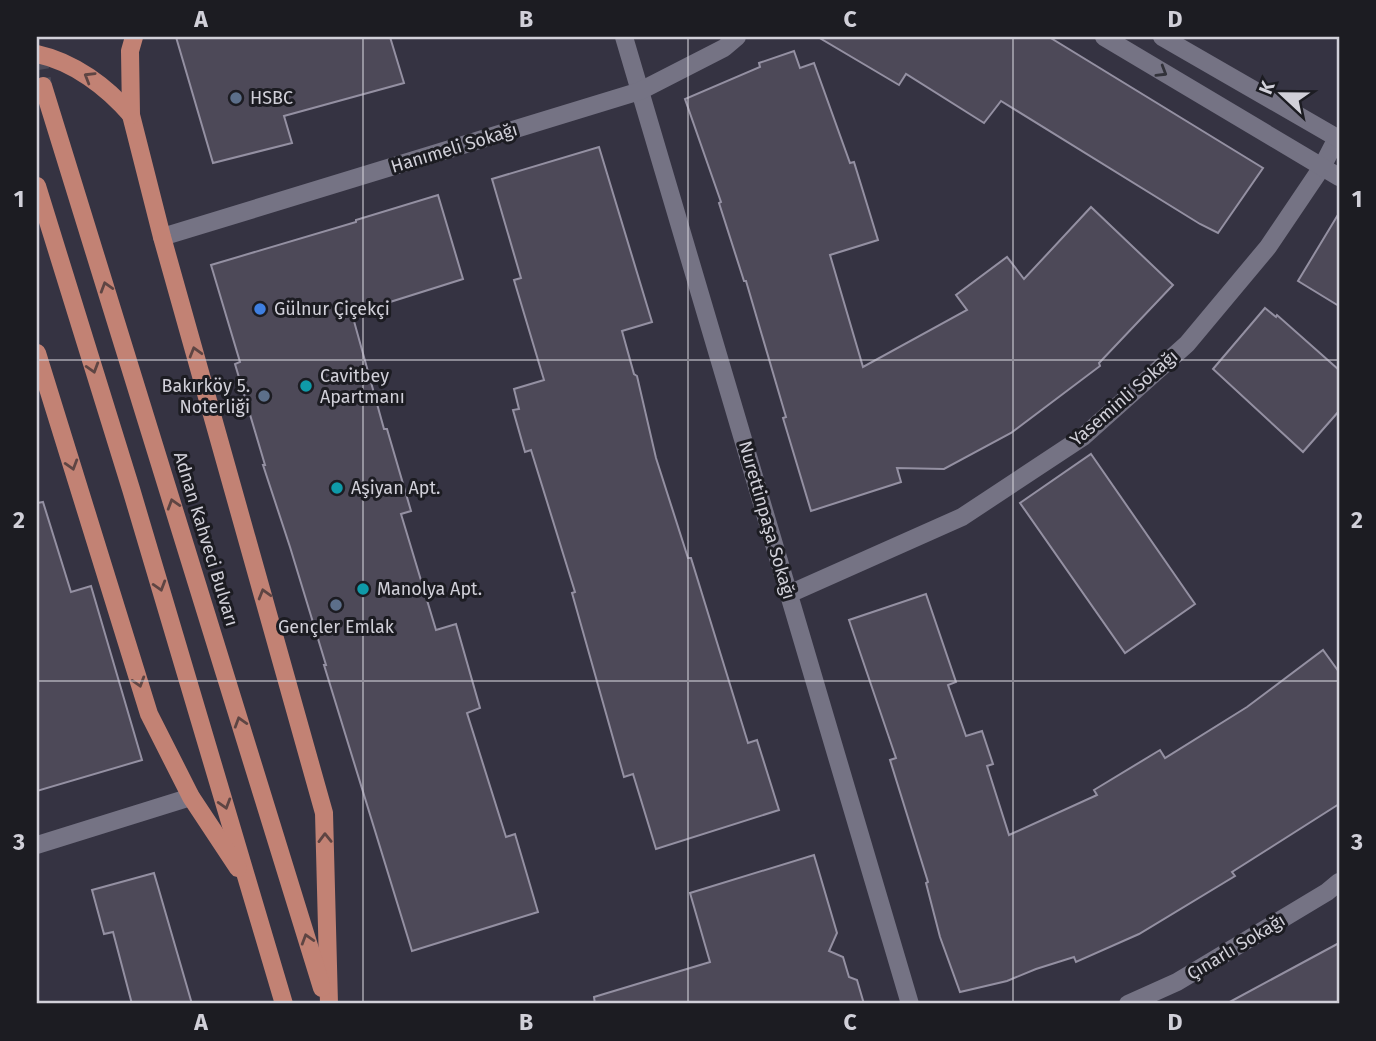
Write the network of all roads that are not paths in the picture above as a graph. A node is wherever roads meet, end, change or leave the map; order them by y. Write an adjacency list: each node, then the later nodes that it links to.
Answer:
1 (134, 37): 9 (main road)
2 (624, 37): 8 (street, Nurettinpaşa Sokağı)
3 (737, 37): 8 (street, Hanımeli Sokağı)
4 (1163, 37): 10 (street)
5 (1112, 39): 11 (street, one-way to 11)
6 (37, 54): 9 (main road, one-way to 6)
7 (43, 86): 22 (main road, Adnan Kahveci Bulvarı, one-way to 7)
8 (640, 91): 14 (street, Hanımeli Sokağı); 16 (street, Nurettinpaşa Sokağı)
9 (131, 115): 14 (main road)
10 (1338, 139): 11 (street, Yaseminli Sokağı)
11 (1322, 167): 12 (street); 16 (street, Yaseminli Sokağı)
12 (1339, 177)
13 (37, 186): 20 (main road, one-way to 20)
14 (162, 237): 22 (main road, one-way to 14)
15 (37, 353): 17 (main road, one-way to 17)
16 (789, 594): 23 (street, Nurettinpaşa Sokağı)
17 (191, 797): 18 (street); 20 (main road)
18 (37, 845)
19 (1339, 883): 24 (street, Çınarlı Sokağı)
20 (250, 886): 21 (main road)
21 (284, 1004)
22 (328, 1004)
23 (910, 1004)
24 (1128, 1004)

